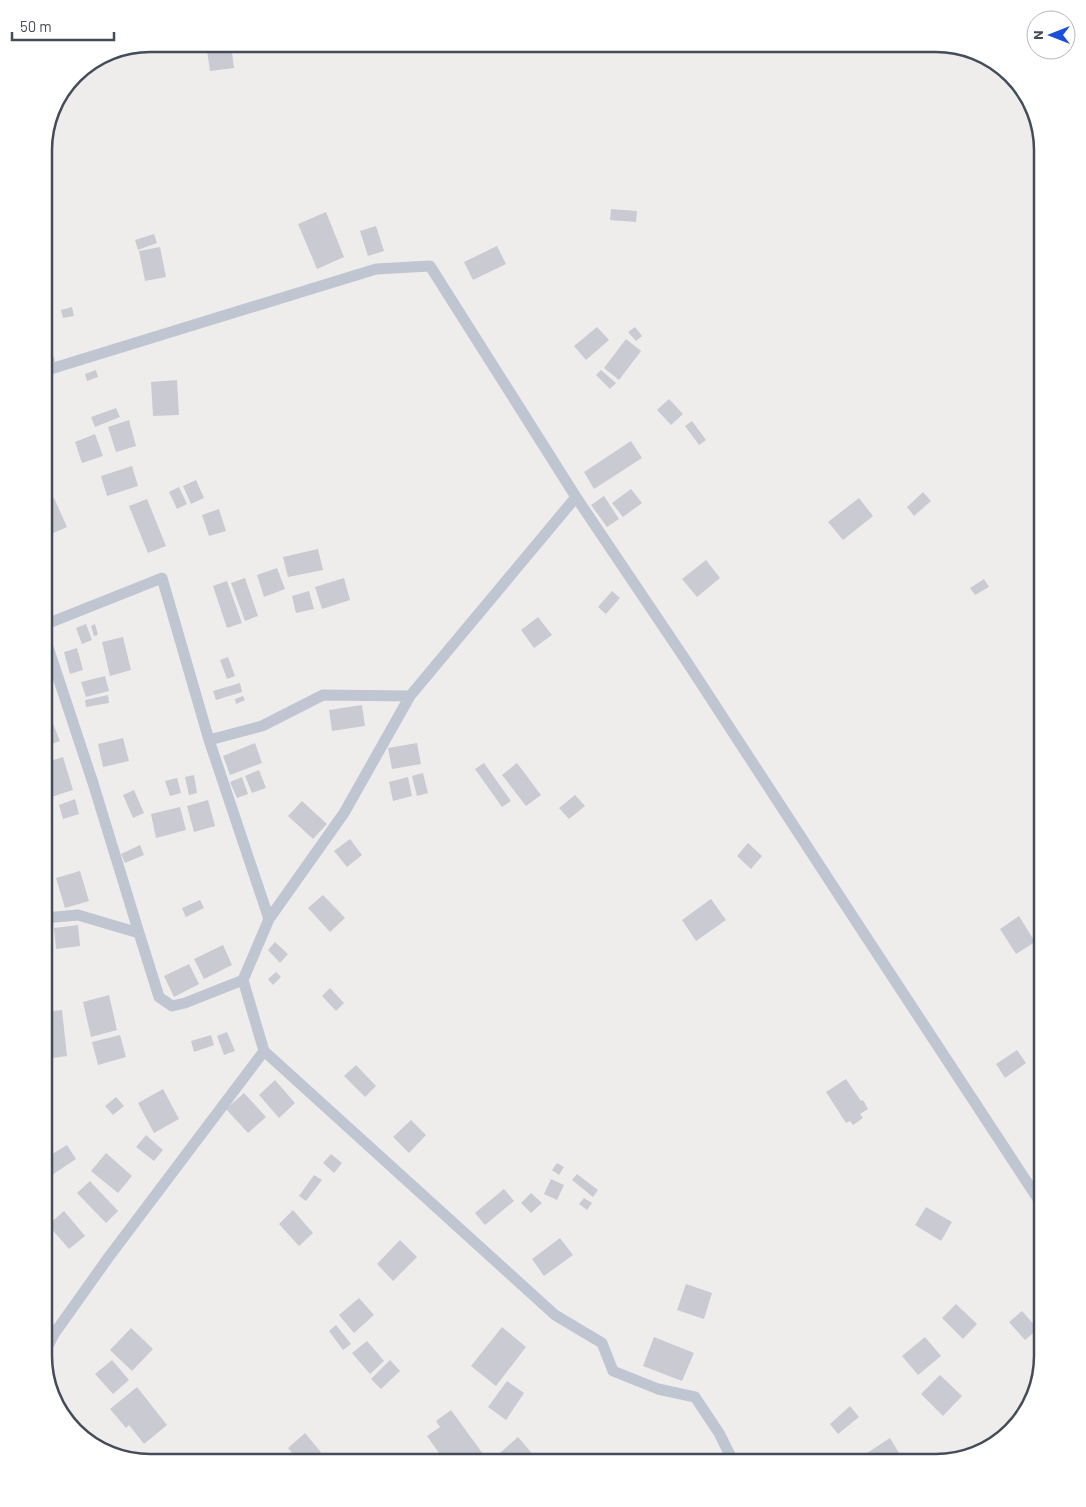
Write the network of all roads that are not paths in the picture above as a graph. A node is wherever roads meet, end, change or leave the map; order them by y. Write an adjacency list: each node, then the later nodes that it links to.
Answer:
1 (53, 368): 2 (street)
2 (576, 497): 5 (street); 12 (street)
3 (53, 622): 6 (street)
4 (53, 661): 9 (street)
5 (410, 696): 6 (street); 8 (street)
6 (209, 740): 8 (street)
7 (52, 917): 9 (street)
8 (269, 919): 10 (street)
9 (139, 933): 10 (street)
10 (243, 980): 11 (street)
11 (264, 1051): 13 (street); 14 (street)
12 (1034, 1193)
13 (52, 1338)
14 (729, 1454)

